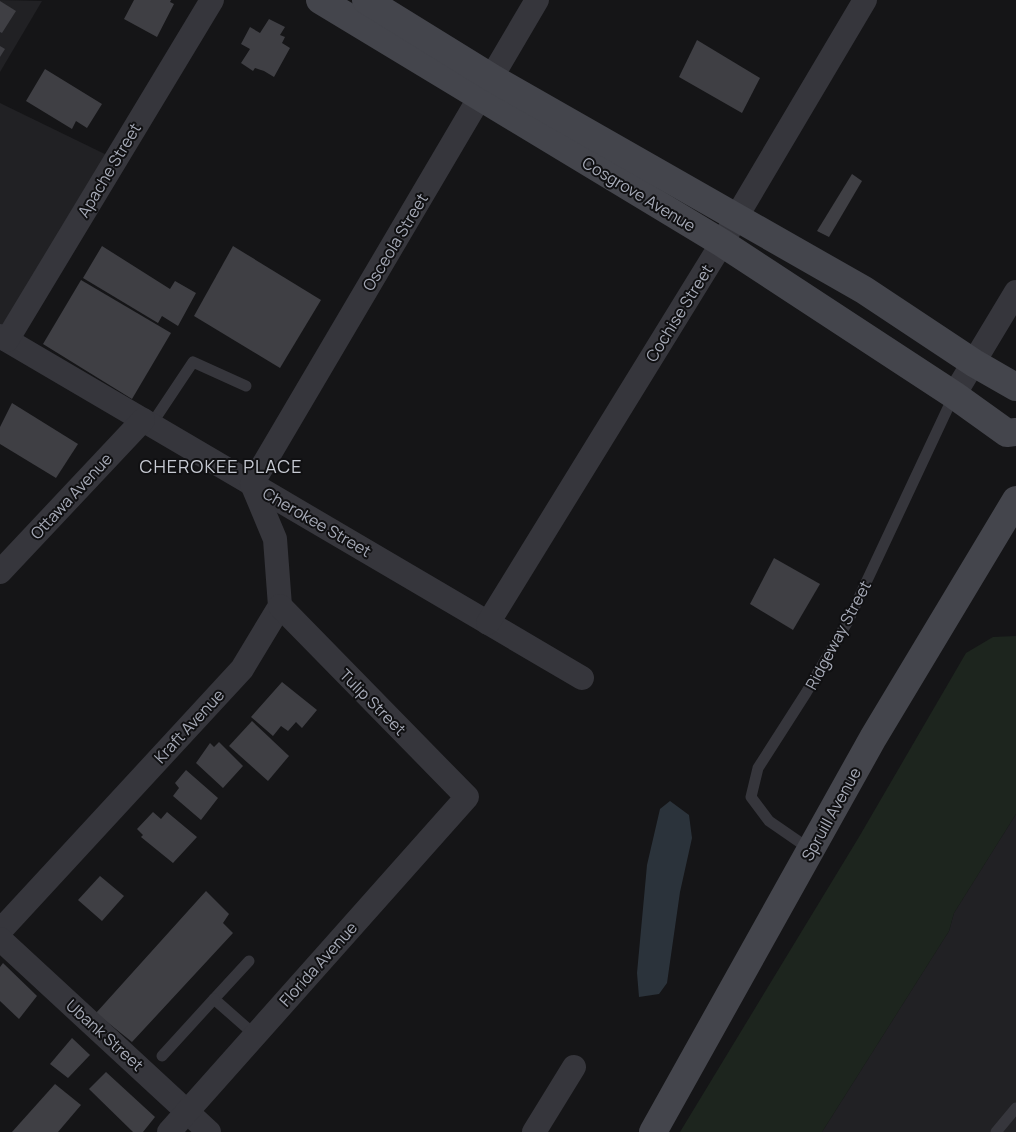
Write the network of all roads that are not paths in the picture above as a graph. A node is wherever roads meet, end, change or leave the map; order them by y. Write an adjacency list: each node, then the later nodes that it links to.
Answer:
1 (212, 0): 10 (street, Apache Street)
2 (320, 0): 6 (street, Cosgrove Avenue)
3 (366, 0): 6 (street, Cosgrove Avenue)
4 (537, 0): 6 (street, Osceola Street)
5 (865, 0): 7 (street, Cochise Street)
6 (486, 88): 7 (street, Cosgrove Avenue); 8 (street, Cosgrove Avenue); 18 (street, Osceola Street)
7 (737, 216): 8 (street, Cochise Street); 11 (street, Cosgrove Avenue)
8 (722, 244): 15 (street, Cosgrove Avenue); 22 (street, Cochise Street)
9 (1016, 292): 11 (street)
10 (4, 338): 16 (street, Cherokee Street)
11 (974, 363): 12 (street); 14 (street, Cosgrove Avenue); 15 (street)
12 (1016, 364)
13 (246, 386): 16 (lane)
14 (1016, 387)
15 (954, 395): 17 (street, Cosgrove Avenue); 25 (lane, Ridgeway Street)
16 (147, 422): 18 (street, Cherokee Street); 20 (street, Ottawa Avenue)
17 (1016, 432)
18 (252, 484): 21 (street); 22 (street, Cherokee Street)
19 (1016, 500): 25 (street, Spruill Avenue)
20 (0, 572)
21 (280, 606): 24 (street, Tulip Street); 26 (street, Kraft Avenue)
22 (488, 622): 23 (street, Cherokee Street)
23 (582, 678)
24 (467, 797): 30 (street, Florida Avenue)
25 (811, 850): 38 (street, Spruill Avenue)
26 (0, 930)
27 (0, 939): 34 (street, Ubank Street)
28 (249, 962): 29 (lane)
29 (214, 999): 30 (lane); 31 (lane)
30 (255, 1035): 34 (street, Florida Avenue)
31 (162, 1056)
32 (574, 1067): 37 (street)
33 (1016, 1108): 39 (lane)
34 (188, 1110): 35 (street, Florida Avenue); 36 (street, Ubank Street)
35 (169, 1132)
36 (209, 1132)
37 (534, 1132)
38 (653, 1132)
39 (996, 1132)

